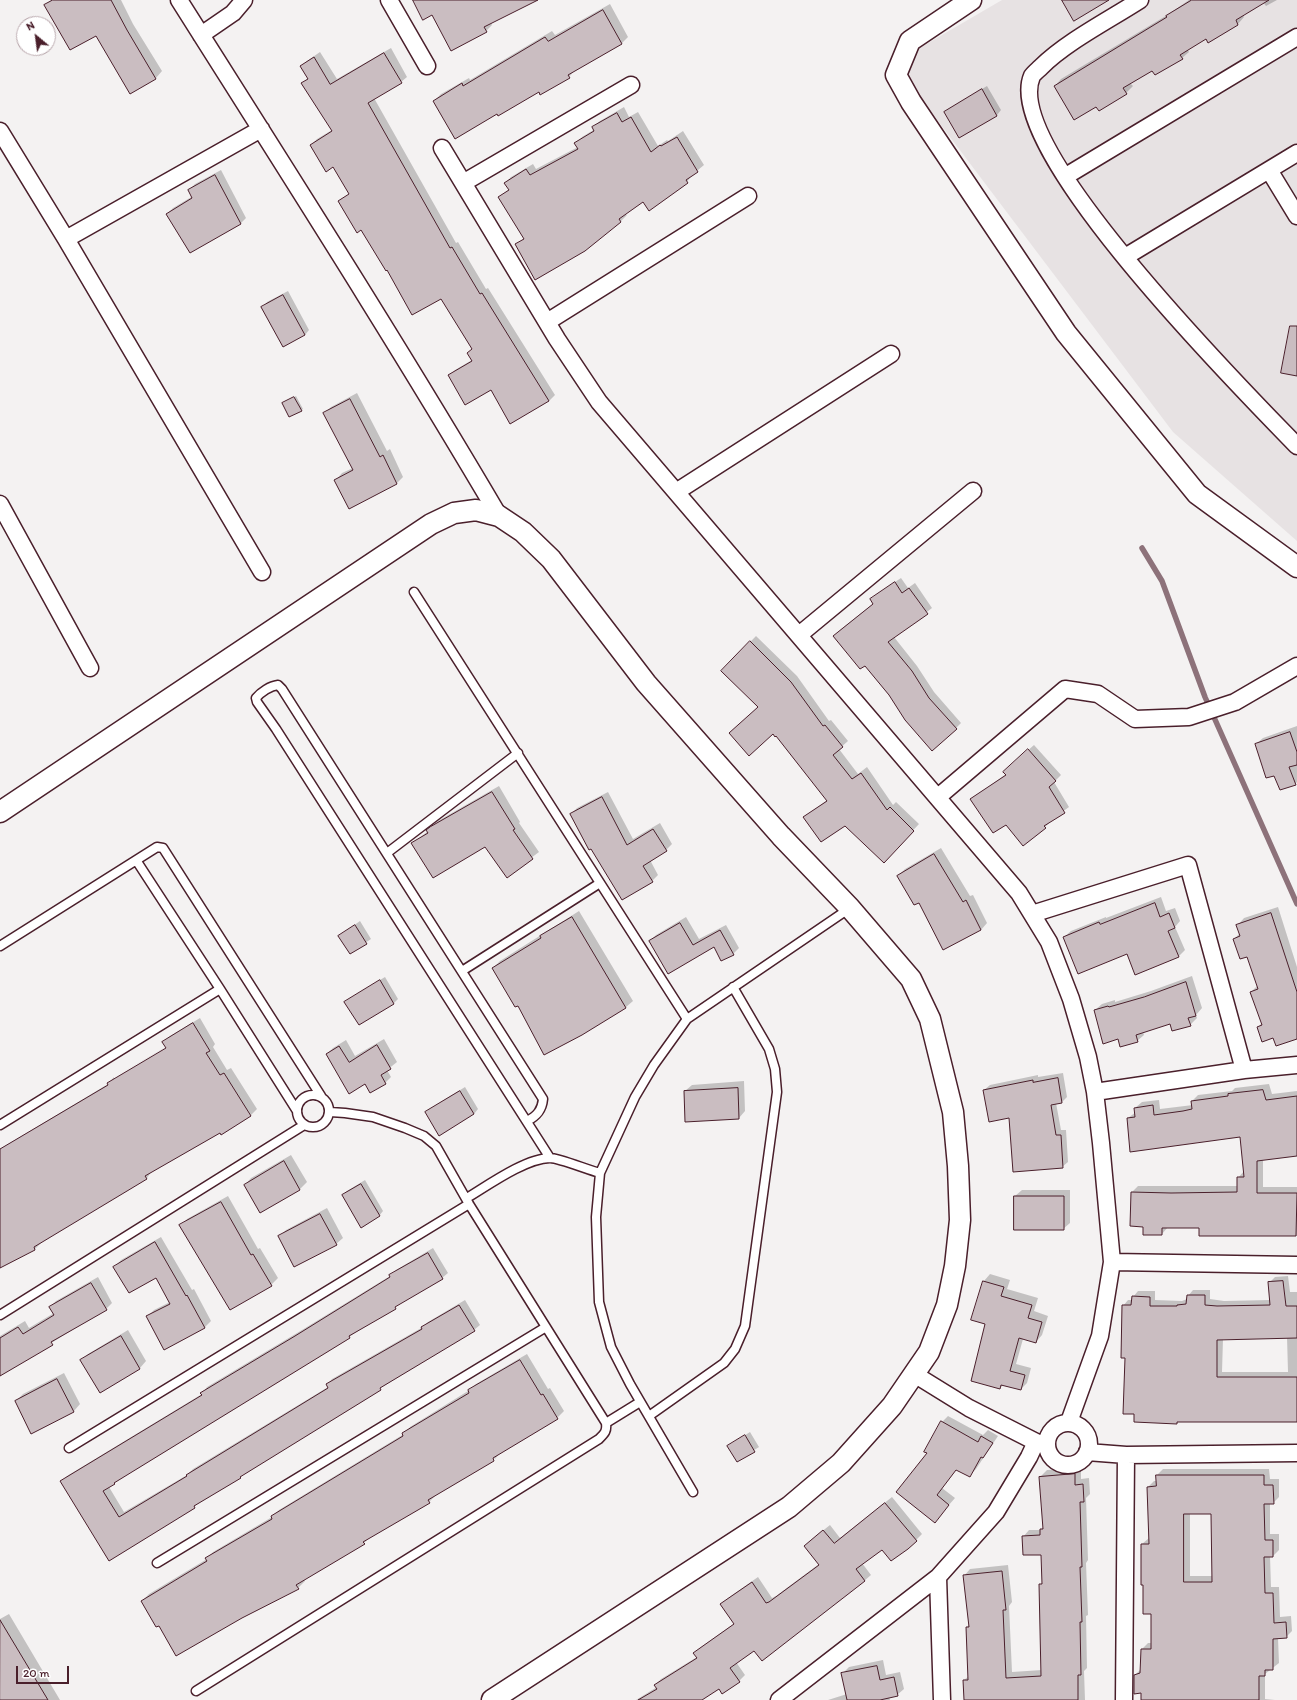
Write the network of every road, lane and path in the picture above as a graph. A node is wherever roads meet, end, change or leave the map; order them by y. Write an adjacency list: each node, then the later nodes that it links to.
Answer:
1 (178, 0): 6 (street)
2 (244, 0): 6 (street)
3 (390, 0): 8 (street)
4 (971, 0): 28 (street)
5 (1140, 0): 15 (street)
6 (201, 35): 10 (street)
7 (1297, 37): 15 (street)
8 (427, 66)
9 (631, 85): 16 (street)
10 (261, 129): 19 (street); 27 (street)
11 (0, 131): 19 (street)
12 (442, 148): 16 (street)
13 (1297, 153): 14 (street)
14 (1269, 170): 18 (street); 20 (street)
15 (1066, 176): 20 (street)
16 (463, 183): 21 (street)
17 (748, 196): 21 (street)
18 (1297, 216)
19 (66, 239): 29 (street)
20 (1125, 257): 23 (street)
21 (547, 322): 25 (street)
22 (891, 354): 25 (street)
23 (1297, 446)
24 (973, 491): 31 (street)
25 (676, 492): 31 (street)
26 (0, 504): 33 (street)
27 (499, 516): 36 (street); 40 (street)
28 (1297, 567)
29 (262, 572)
30 (414, 592): 34 (lane)
31 (799, 635): 35 (street)
32 (1297, 666): 35 (street)
33 (90, 668)
34 (518, 754): 37 (lane); 39 (lane)
35 (938, 796): 41 (street)
36 (0, 812)
37 (387, 852): 43 (lane); 53 (lane)
38 (136, 860): 42 (lane); 45 (lane); 50 (lane)
39 (600, 883): 43 (lane); 46 (lane)
40 (850, 908): 44 (lane); 63 (street)
41 (1032, 914): 48 (street); 49 (street)
42 (0, 946)
43 (462, 971): 53 (lane)
44 (733, 988): 46 (lane); 65 (lane)
45 (220, 989): 51 (lane); 54 (lane)
46 (687, 1019): 57 (lane)
47 (1297, 1065): 48 (street)
48 (1244, 1070): 49 (street)
49 (1095, 1092): 59 (street)
50 (321, 1096): 51 (lane); 52 (lane)
51 (297, 1111): 55 (lane)
52 (330, 1112): 55 (lane); 58 (lane)
53 (527, 1121): 56 (lane)
54 (0, 1125)
55 (304, 1125): 61 (lane)
56 (550, 1158): 57 (lane); 58 (lane)
57 (600, 1174): 64 (lane)
58 (468, 1201): 62 (lane); 69 (lane)
59 (1112, 1262): 60 (street); 66 (street)
60 (1297, 1265)
61 (0, 1316)
62 (546, 1327): 67 (lane); 74 (lane)
63 (914, 1374): 68 (street); 77 (street)
64 (640, 1402): 65 (lane); 67 (lane)
65 (649, 1416): 73 (lane)
66 (1069, 1422): 68 (street); 70 (street)
67 (606, 1423): 76 (lane)
68 (1041, 1443): 70 (street); 75 (street)
69 (69, 1448)
70 (1087, 1452): 72 (street)
71 (1297, 1453): 72 (street)
72 (1126, 1455): 80 (street)
73 (693, 1492)
74 (157, 1564)
75 (938, 1577): 78 (street); 79 (street)
76 (196, 1691)
77 (492, 1700)
78 (779, 1700)
79 (942, 1700)
80 (1124, 1700)

